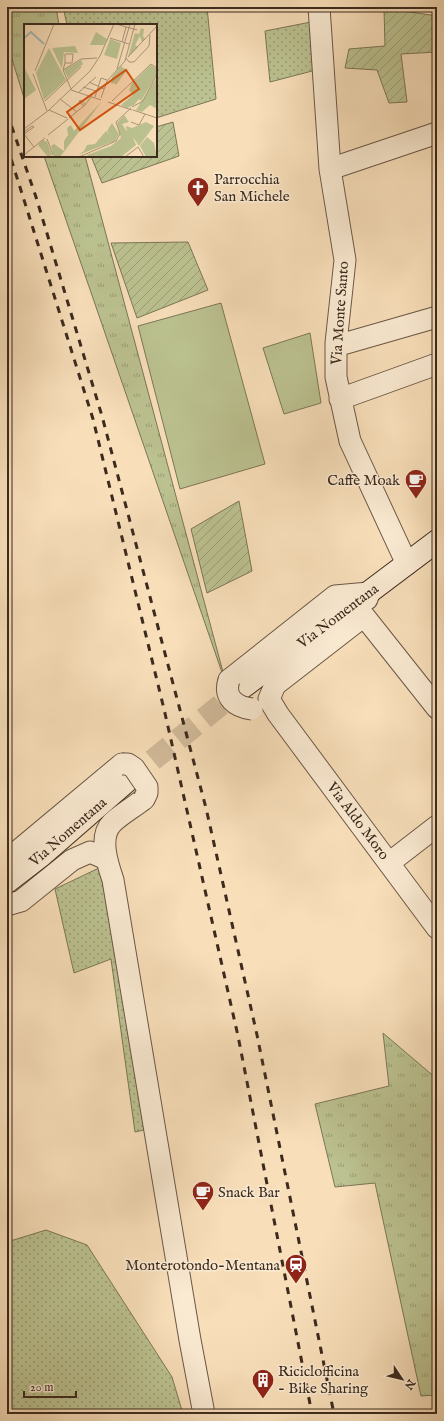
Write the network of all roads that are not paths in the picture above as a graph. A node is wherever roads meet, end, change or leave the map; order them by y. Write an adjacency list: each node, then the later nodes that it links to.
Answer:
1 (319, 7): 3 (street, Via Monte Santo)
2 (437, 133): 3 (street)
3 (330, 169): 5 (street, Via Monte Santo)
4 (437, 317): 5 (street)
5 (336, 346): 7 (street, Via Monte Santo)
6 (437, 364): 7 (street)
7 (340, 399): 9 (street, Via Monte Santo)
8 (437, 541): 9 (main road, Via Nomentana)
9 (407, 564): 10 (main road, Via Nomentana)
10 (369, 593): 11 (street); 12 (main road, Via Nomentana)
11 (364, 616): 13 (street); 14 (street, Via Aldo Moro)
12 (234, 685): 14 (street, bridge)
13 (437, 708)
14 (278, 714): 19 (street, Via Aldo Moro)
15 (124, 772): 17 (street, bridge); 18 (street); 20 (main road, Via Nomentana)
16 (437, 826): 19 (street)
17 (106, 859): 21 (street); 23 (street)
18 (7, 860)
19 (389, 862): 22 (street, Via Aldo Moro)
20 (7, 882)
21 (7, 905)
22 (437, 928)
23 (204, 1414)

